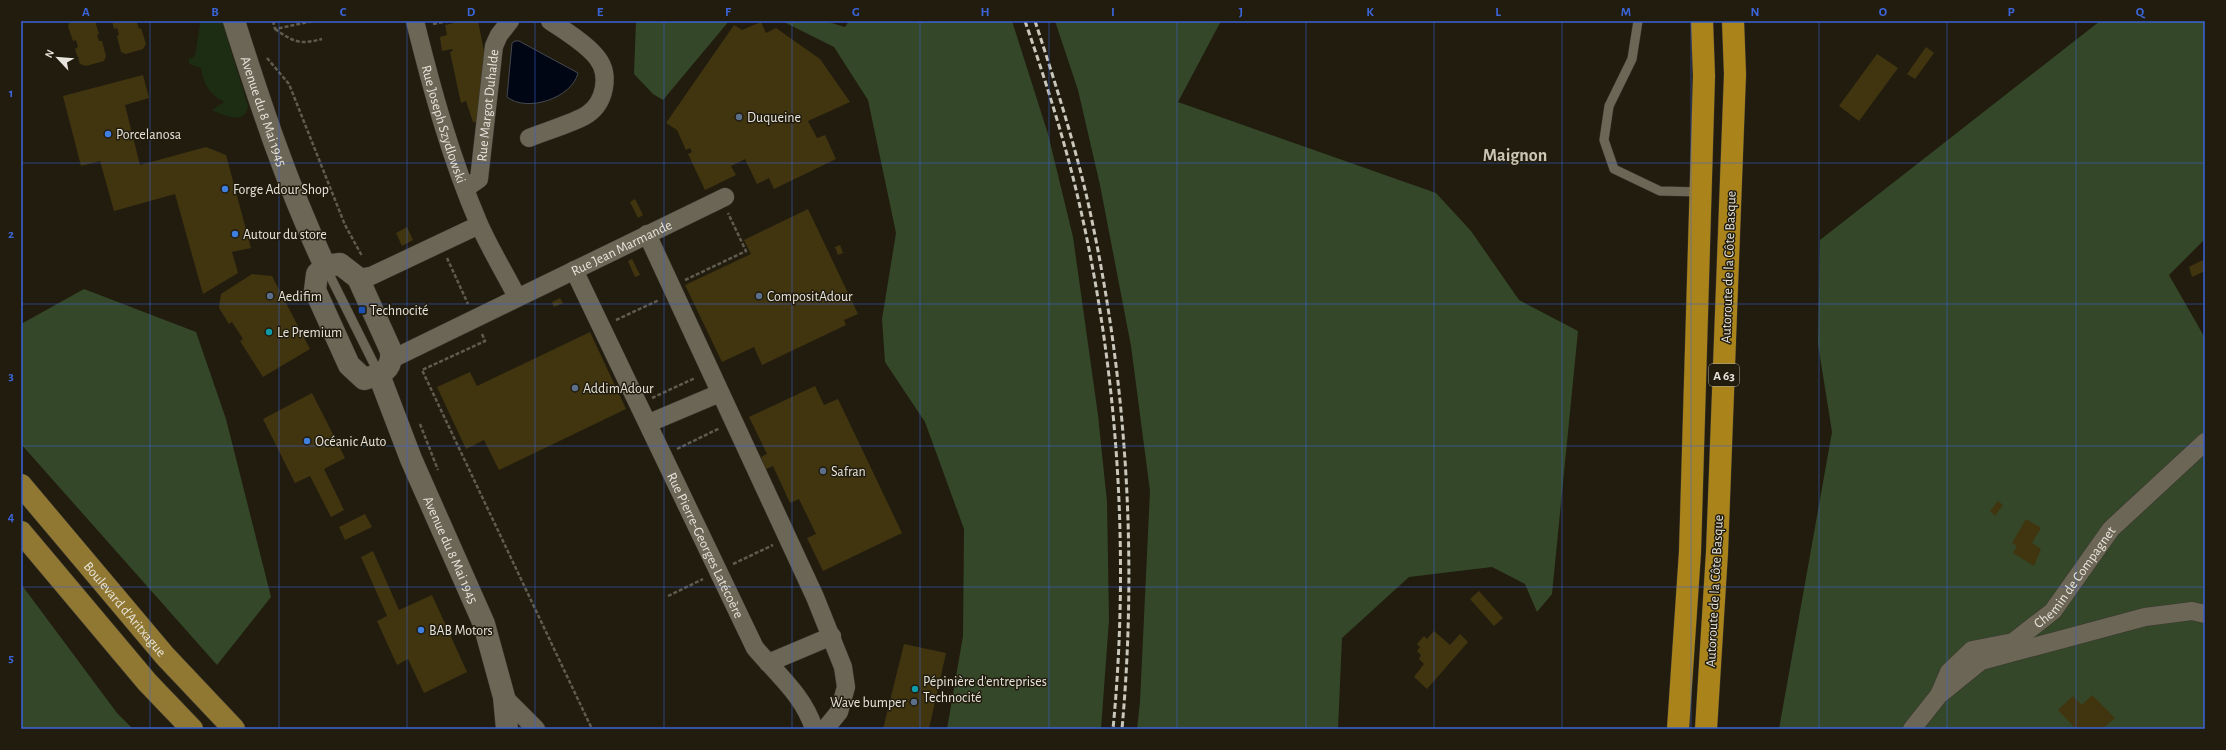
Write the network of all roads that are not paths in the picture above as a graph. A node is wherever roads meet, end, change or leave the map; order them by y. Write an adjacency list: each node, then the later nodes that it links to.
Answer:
1 (234, 21): 14 (main road, Avenue du 8 Mai 1945)
2 (510, 21): 9 (street, Rue Margot Duhalde)
3 (550, 21): 8 (street)
4 (1638, 21): 10 (lane)
5 (1702, 21): 10 (highway, Autoroute de la Côte Basque / A 63)
6 (1733, 21): 36 (highway, Autoroute de la Côte Basque / A 63)
7 (422, 23): 9 (street, Rue Joseph Szydlowski)
8 (529, 138)
9 (466, 188): 12 (street, Rue Joseph Szydlowski)
10 (1701, 192): 35 (highway, Autoroute de la Côte Basque / A 63)
11 (726, 203): 13 (street, Rue Jean Marmande)
12 (479, 224): 16 (street); 17 (street)
13 (647, 234): 15 (street, Rue Jean Marmande); 19 (street)
14 (325, 266): 16 (main road); 18 (main road)
15 (574, 270): 17 (street, Rue Jean Marmande); 20 (street, Rue Pierre-Georges Latécoère)
16 (358, 278): 18 (main road, Avenue du 8 Mai 1945)
17 (517, 297): 18 (street, Rue Jean Marmande)
18 (385, 367): 28 (main road, Avenue du 8 Mai 1945)
19 (720, 393): 20 (street); 25 (street)
20 (649, 423): 26 (street, Rue Pierre-Georges Latécoère)
21 (2205, 442): 27 (street, Chemin de Compagnet)
22 (21, 485): 30 (main road, Boulevard d'Aritxague)
23 (21, 532): 29 (main road)
24 (2205, 614): 27 (street, Chemin de Compagnet)
25 (832, 636): 26 (street); 34 (street)
26 (768, 663): 33 (street, Rue Pierre-Georges Latécoère)
27 (1939, 695): 37 (street, Chemin de Compagnet)
28 (504, 697): 31 (main road, Avenue du 8 Mai 1945); 32 (street)
29 (192, 729)
30 (234, 729)
31 (508, 729)
32 (536, 729)
33 (814, 729)
34 (825, 729)
35 (1678, 729)
36 (1706, 729)
37 (1912, 729)

